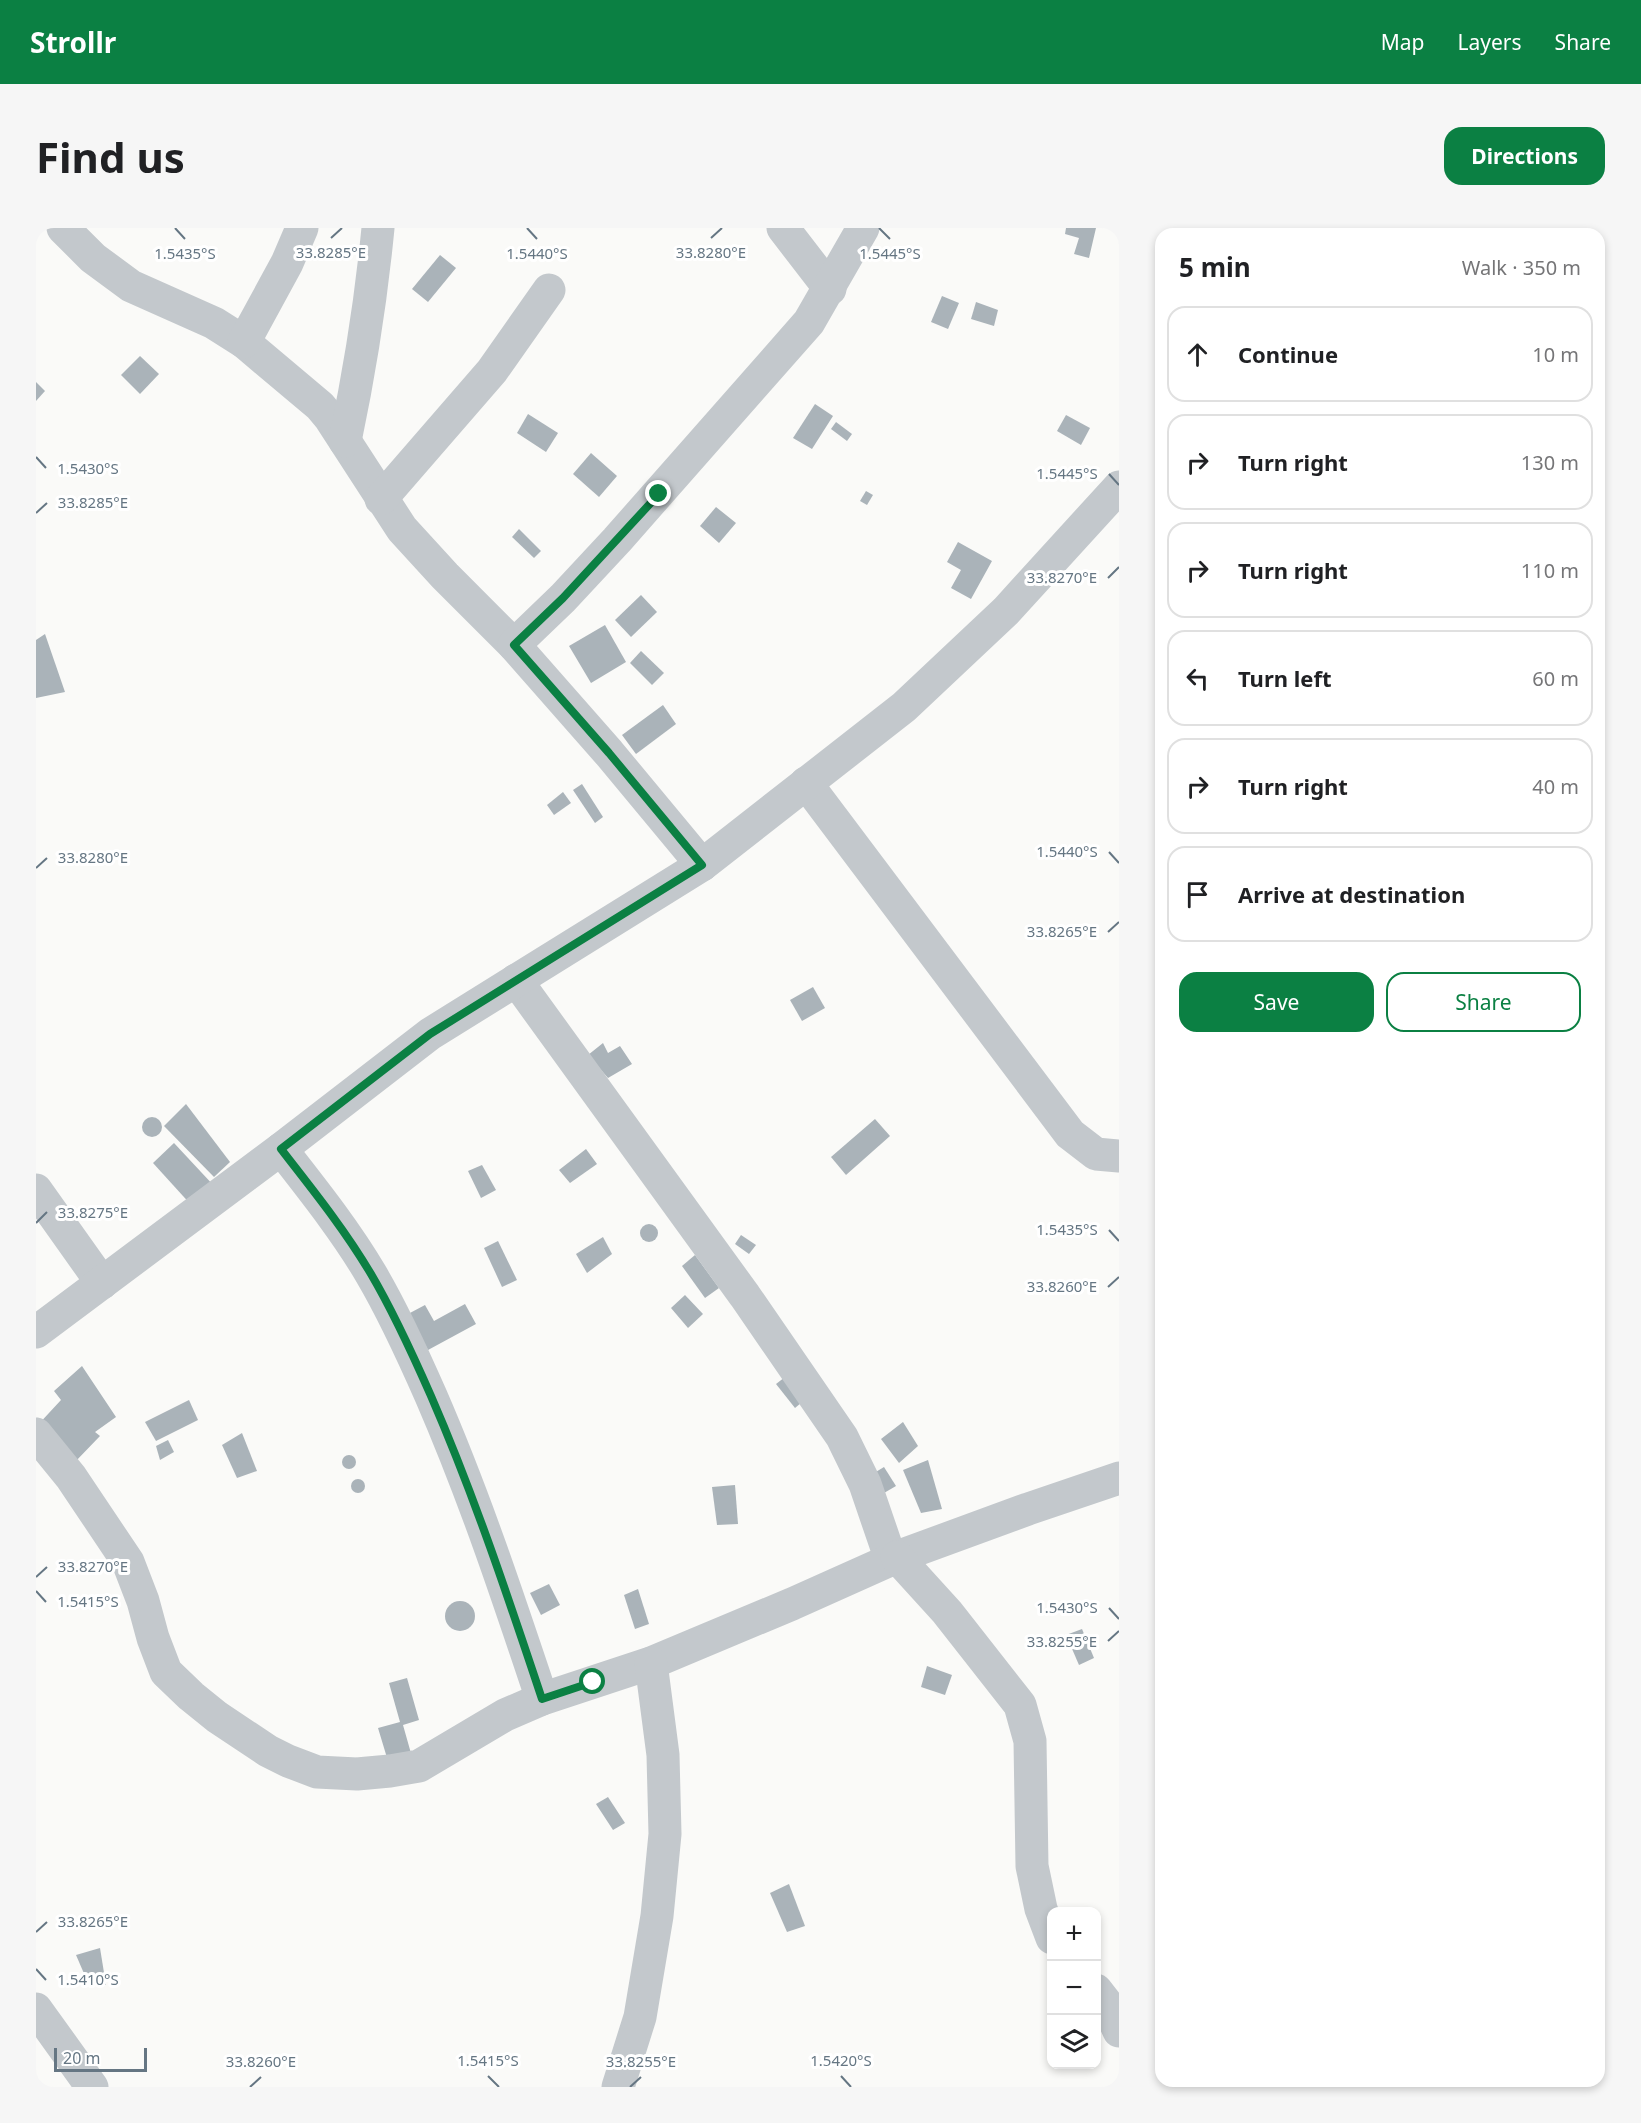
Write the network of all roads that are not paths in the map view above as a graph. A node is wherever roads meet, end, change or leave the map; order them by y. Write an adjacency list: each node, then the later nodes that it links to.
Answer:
1 (63, 228): 8 (street)
2 (302, 228): 8 (street)
3 (378, 228): 9 (street)
4 (783, 228): 6 (street)
5 (863, 228): 6 (street)
6 (830, 289): 12 (street)
7 (549, 290): 11 (street)
8 (244, 342): 9 (street)
9 (345, 441): 11 (street)
10 (1119, 487): 13 (street)
11 (381, 499): 12 (street)
12 (514, 645): 14 (street)
13 (806, 783): 14 (street); 17 (street)
14 (702, 865): 15 (street)
15 (516, 980): 16 (street); 23 (street)
16 (281, 1149): 19 (street); 25 (street)
17 (1119, 1156)
18 (36, 1190): 19 (street)
19 (102, 1283): 20 (street)
20 (36, 1332)
21 (36, 1434): 25 (street)
22 (1119, 1478): 23 (street)
23 (894, 1559): 24 (street); 26 (street)
24 (651, 1663): 25 (street); 31 (street)
25 (542, 1699)
26 (1047, 1925)
27 (1101, 1996): 29 (street)
28 (36, 2009): 30 (street)
29 (1119, 2031)
30 (92, 2087)
31 (618, 2087)

